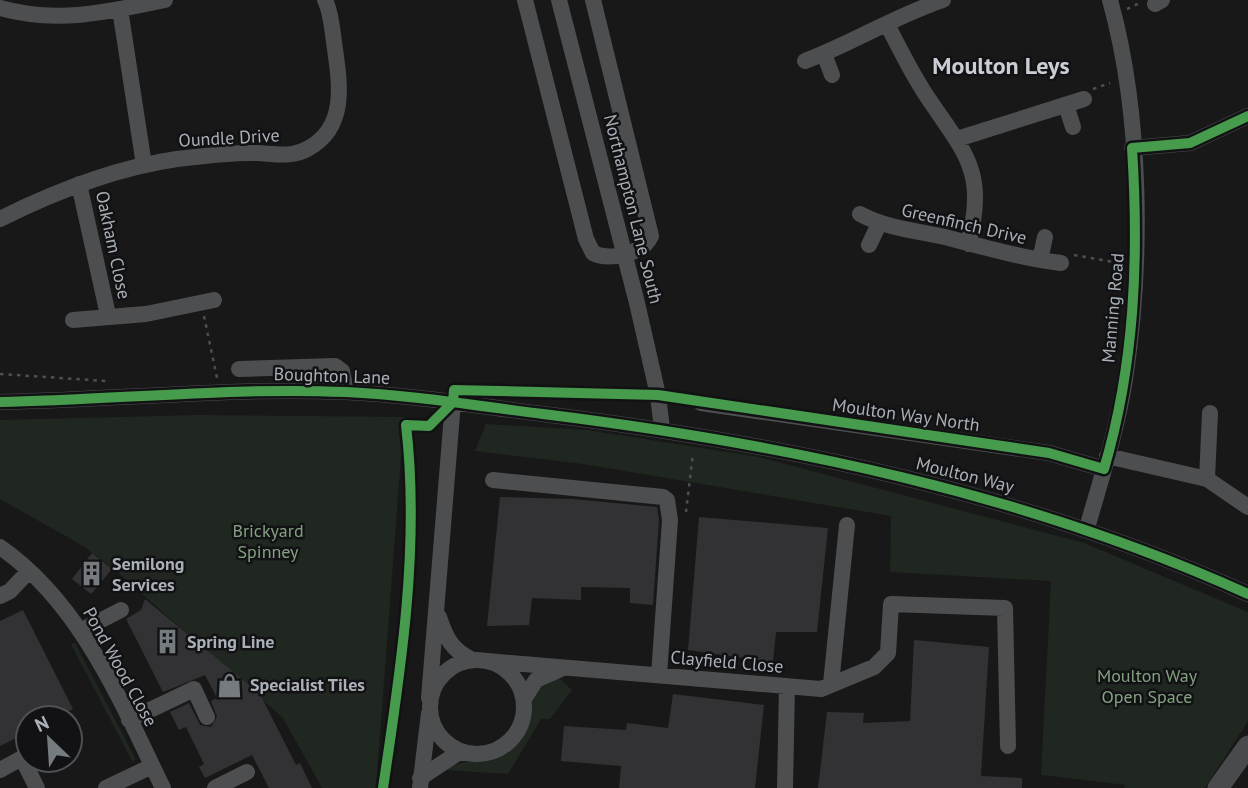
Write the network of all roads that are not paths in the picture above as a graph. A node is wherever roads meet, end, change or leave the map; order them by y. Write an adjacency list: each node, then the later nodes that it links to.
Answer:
1 (165, 0): 9 (street)
2 (325, 0): 20 (street, Oundle Drive)
3 (525, 0): 28 (street)
4 (559, 0): 28 (street, Northampton Lane South)
5 (593, 0): 28 (street)
6 (943, 0): 10 (street)
7 (1112, 7): 19 (street, Manning Road)
8 (0, 8): 9 (street)
9 (120, 9): 20 (street)
10 (887, 24): 11 (street); 18 (street)
11 (824, 54): 12 (street); 13 (street)
12 (805, 61)
13 (831, 75)
14 (1084, 99): 15 (street)
15 (1066, 105): 17 (street); 18 (street)
16 (1248, 116): 19 (street)
17 (1073, 127)
18 (957, 139): 27 (street)
19 (1132, 148): 41 (street, Manning Road)
20 (144, 165): 21 (street, Oundle Drive)
21 (79, 184): 23 (street, Oundle Drive); 32 (street, Oakham Close)
22 (860, 214): 24 (street, Greenfinch Drive)
23 (0, 219)
24 (879, 224): 26 (street, Greenfinch Drive); 27 (street, Greenfinch Drive)
25 (1045, 237): 29 (street, Greenfinch Drive)
26 (869, 244)
27 (968, 244): 29 (street, Greenfinch Drive)
28 (625, 253): 40 (street, Northampton Lane South)
29 (1040, 261): 30 (street, Greenfinch Drive)
30 (1061, 263)
31 (207, 301): 32 (street, Oakham Close)
32 (108, 315): 33 (street, Oakham Close)
33 (73, 320)
34 (239, 369): 35 (street)
35 (346, 392): 36 (street, Boughton Lane); 37 (street, Boughton Lane)
36 (0, 402)
37 (453, 402): 40 (street, Boughton Lane); 52 (street)
38 (701, 403): 41 (street, Moulton Way North)
39 (1210, 413): 42 (street)
40 (662, 429): 46 (street, Moulton Way)
41 (1106, 463): 42 (street, Moulton Way North); 46 (street, Manning Road)
42 (1207, 479): 44 (street, Moulton Way North)
43 (493, 480): 56 (street)
44 (1248, 507)
45 (847, 525): 57 (street)
46 (1087, 528): 49 (street, Moulton Way)
47 (0, 547): 48 (street, Pond Wood Close)
48 (29, 571): 50 (street); 53 (street, Pond Wood Close)
49 (1248, 594)
50 (0, 596)
51 (121, 610): 53 (street)
52 (437, 611): 54 (street); 60 (street)
53 (80, 631): 62 (street, Pond Wood Close)
54 (480, 660): 55 (street, Clayfield Close); 59 (street); 60 (street)
55 (573, 666): 56 (street, Clayfield Close); 59 (street, Clayfield Close)
56 (659, 675): 58 (street, Clayfield Close)
57 (831, 684): 58 (street, Clayfield Close); 63 (street, Clayfield Close)
58 (787, 686): 74 (street)
59 (524, 699): 65 (street)
60 (429, 704): 65 (street); 69 (street)
61 (207, 716): 62 (street)
62 (129, 720): 66 (street, Pond Wood Close)
63 (1007, 746)
64 (1248, 746): 75 (main road)
65 (461, 751): 69 (street)
66 (152, 766): 71 (street); 72 (street, Pond Wood Close)
67 (0, 770): 70 (street)
68 (247, 772): 73 (street)
69 (420, 783)
70 (37, 788)
71 (106, 788)
72 (163, 788)
73 (215, 788)
74 (785, 788)
75 (1218, 788)

